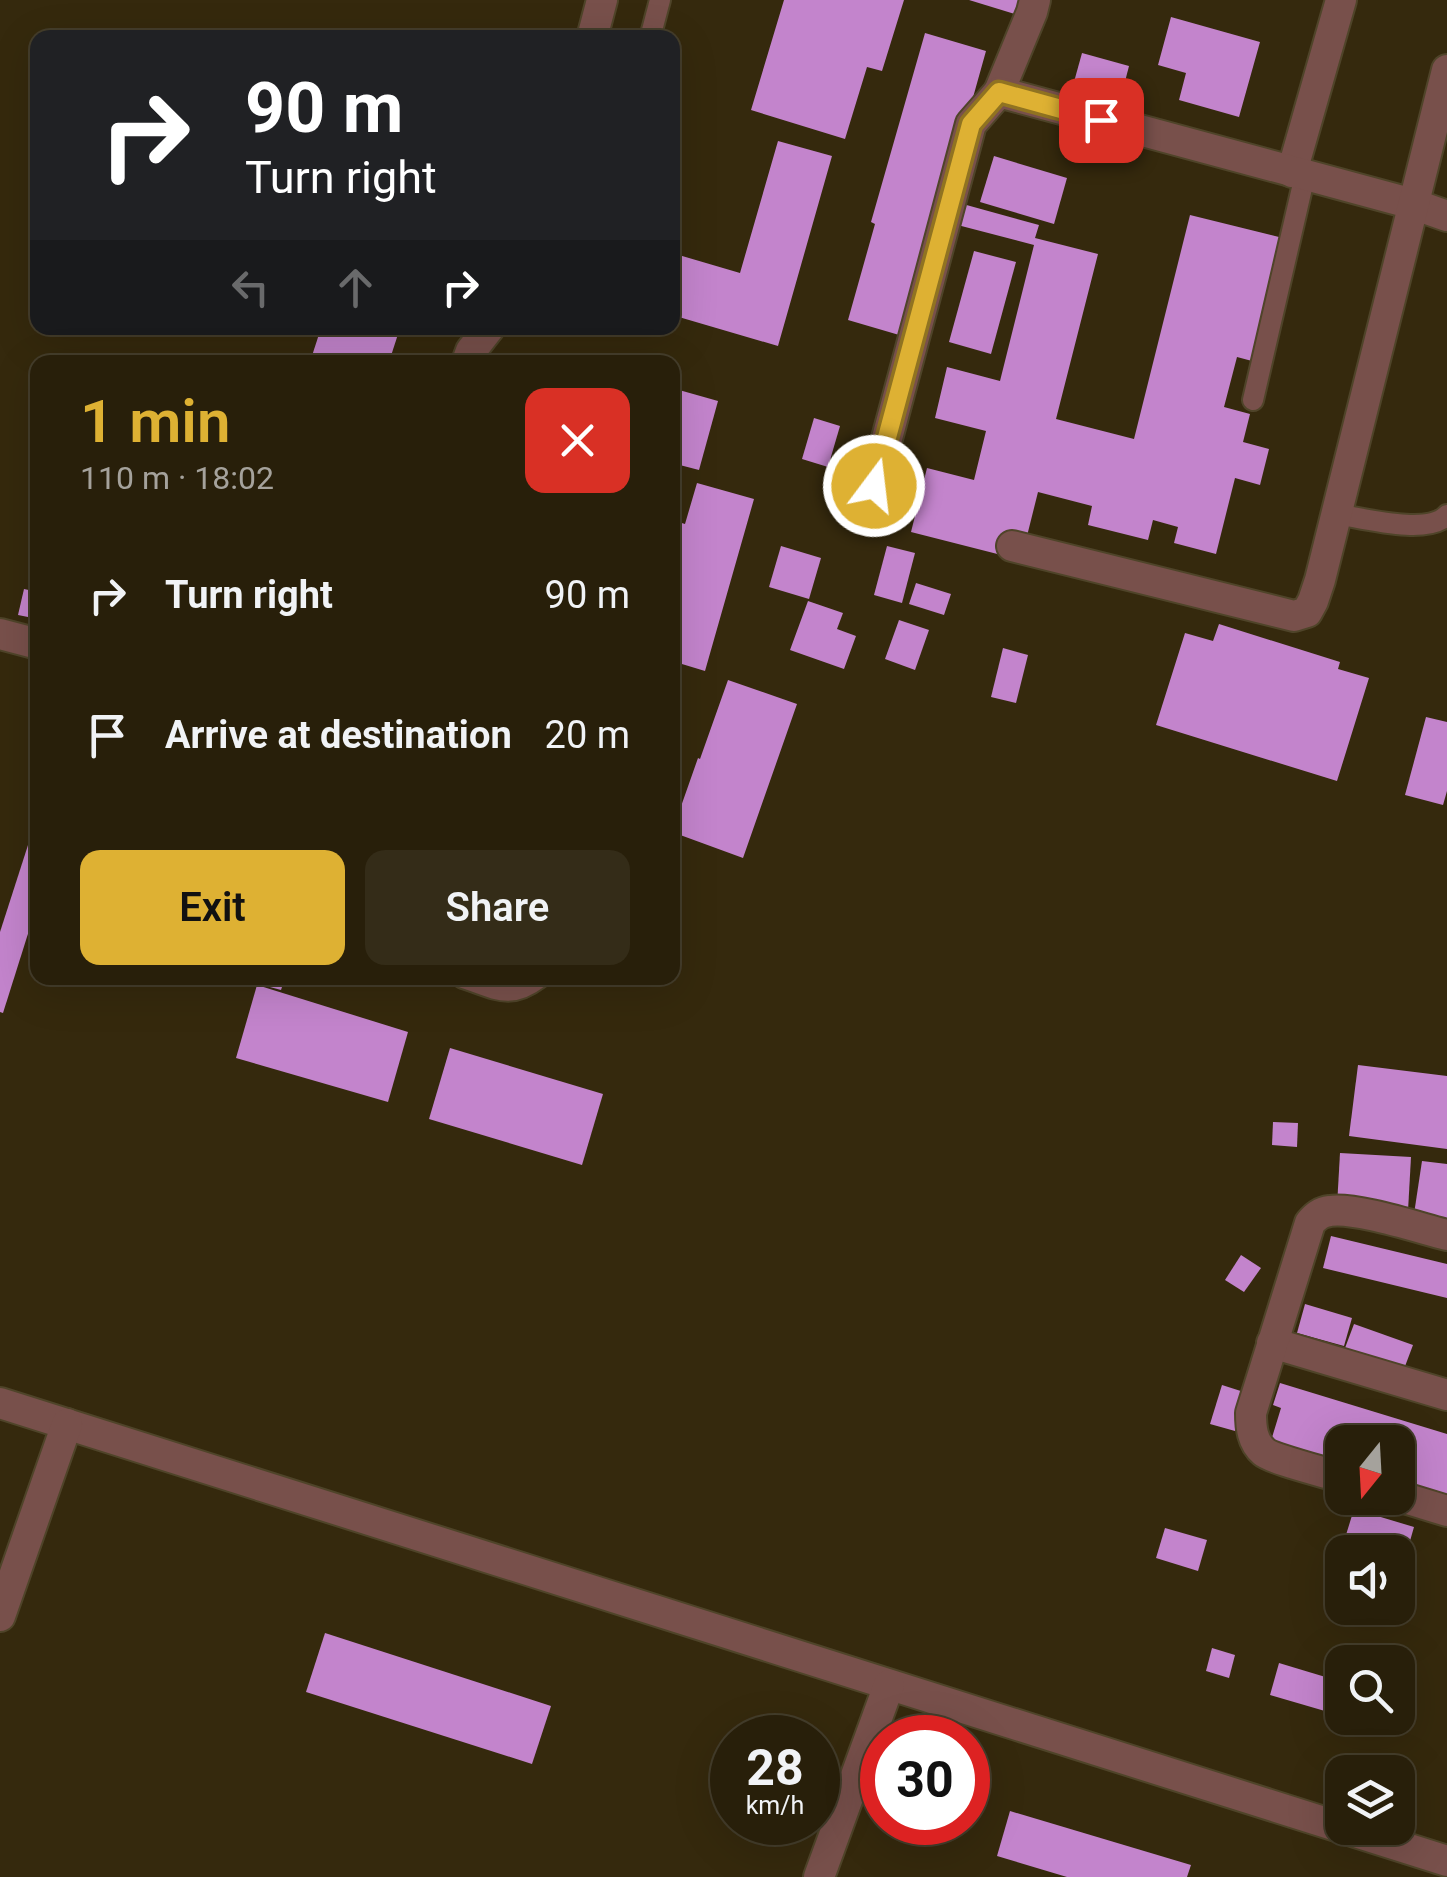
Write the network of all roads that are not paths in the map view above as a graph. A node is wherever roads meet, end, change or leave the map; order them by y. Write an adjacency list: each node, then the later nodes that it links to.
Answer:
1 (602, 0): 5 (street)
2 (660, 0): 6 (lane)
3 (1034, 0): 8 (street)
4 (1341, 0): 9 (street)
5 (594, 30)
6 (652, 30)
7 (1447, 70): 10 (street)
8 (999, 92): 9 (street); 13 (street)
9 (1299, 174): 10 (street); 12 (lane)
10 (1413, 204): 11 (street); 14 (street)
11 (1447, 216)
12 (1254, 400)
13 (874, 486)
14 (1336, 514): 15 (lane); 16 (street)
15 (1447, 516)
16 (1012, 546)
17 (0, 634): 18 (street)
18 (30, 642)
19 (484, 985): 20 (lane)
20 (529, 985)
21 (1447, 1235): 22 (street)
22 (1272, 1342): 23 (street); 26 (street)
23 (1447, 1395)
24 (0, 1403): 25 (street)
25 (67, 1424): 29 (street); 31 (street)
26 (1325, 1473)
27 (1415, 1501): 28 (street)
28 (1447, 1511)
29 (8, 1565): 30 (street)
30 (0, 1616)
31 (889, 1684): 32 (street); 33 (street)
32 (1447, 1861)
33 (820, 1877)

